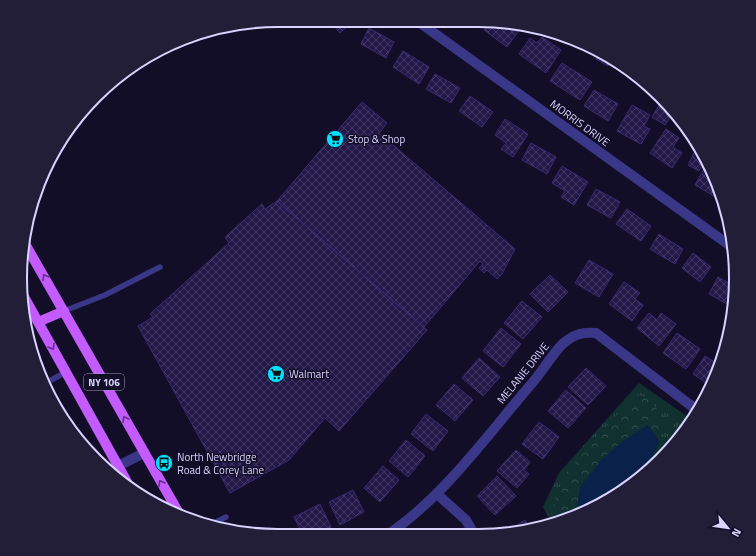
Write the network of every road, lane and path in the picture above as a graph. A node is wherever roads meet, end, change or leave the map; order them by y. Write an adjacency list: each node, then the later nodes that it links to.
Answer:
1 (426, 27): 2 (street, MORRIS DRIVE)
2 (726, 241)
3 (29, 250): 6 (main road, NY 106, one-way to 3)
4 (160, 267): 6 (lane)
5 (29, 305): 7 (main road, NY 106)
6 (64, 311): 7 (main road); 11 (main road, NY 106, one-way to 6)
7 (38, 322): 8 (main road, NY 106, one-way to 8)
8 (66, 372): 9 (lane); 12 (main road, NY 106)
9 (49, 381)
10 (693, 407): 13 (street, MELANIE DRIVE)
11 (144, 453): 12 (street); 14 (main road, NY 106, one-way to 11)
12 (115, 468)
13 (437, 494): 17 (street, MELANIE DRIVE); 18 (street)
14 (175, 507)
15 (226, 517): 16 (lane)
16 (218, 521)
17 (396, 529)
18 (471, 529)

